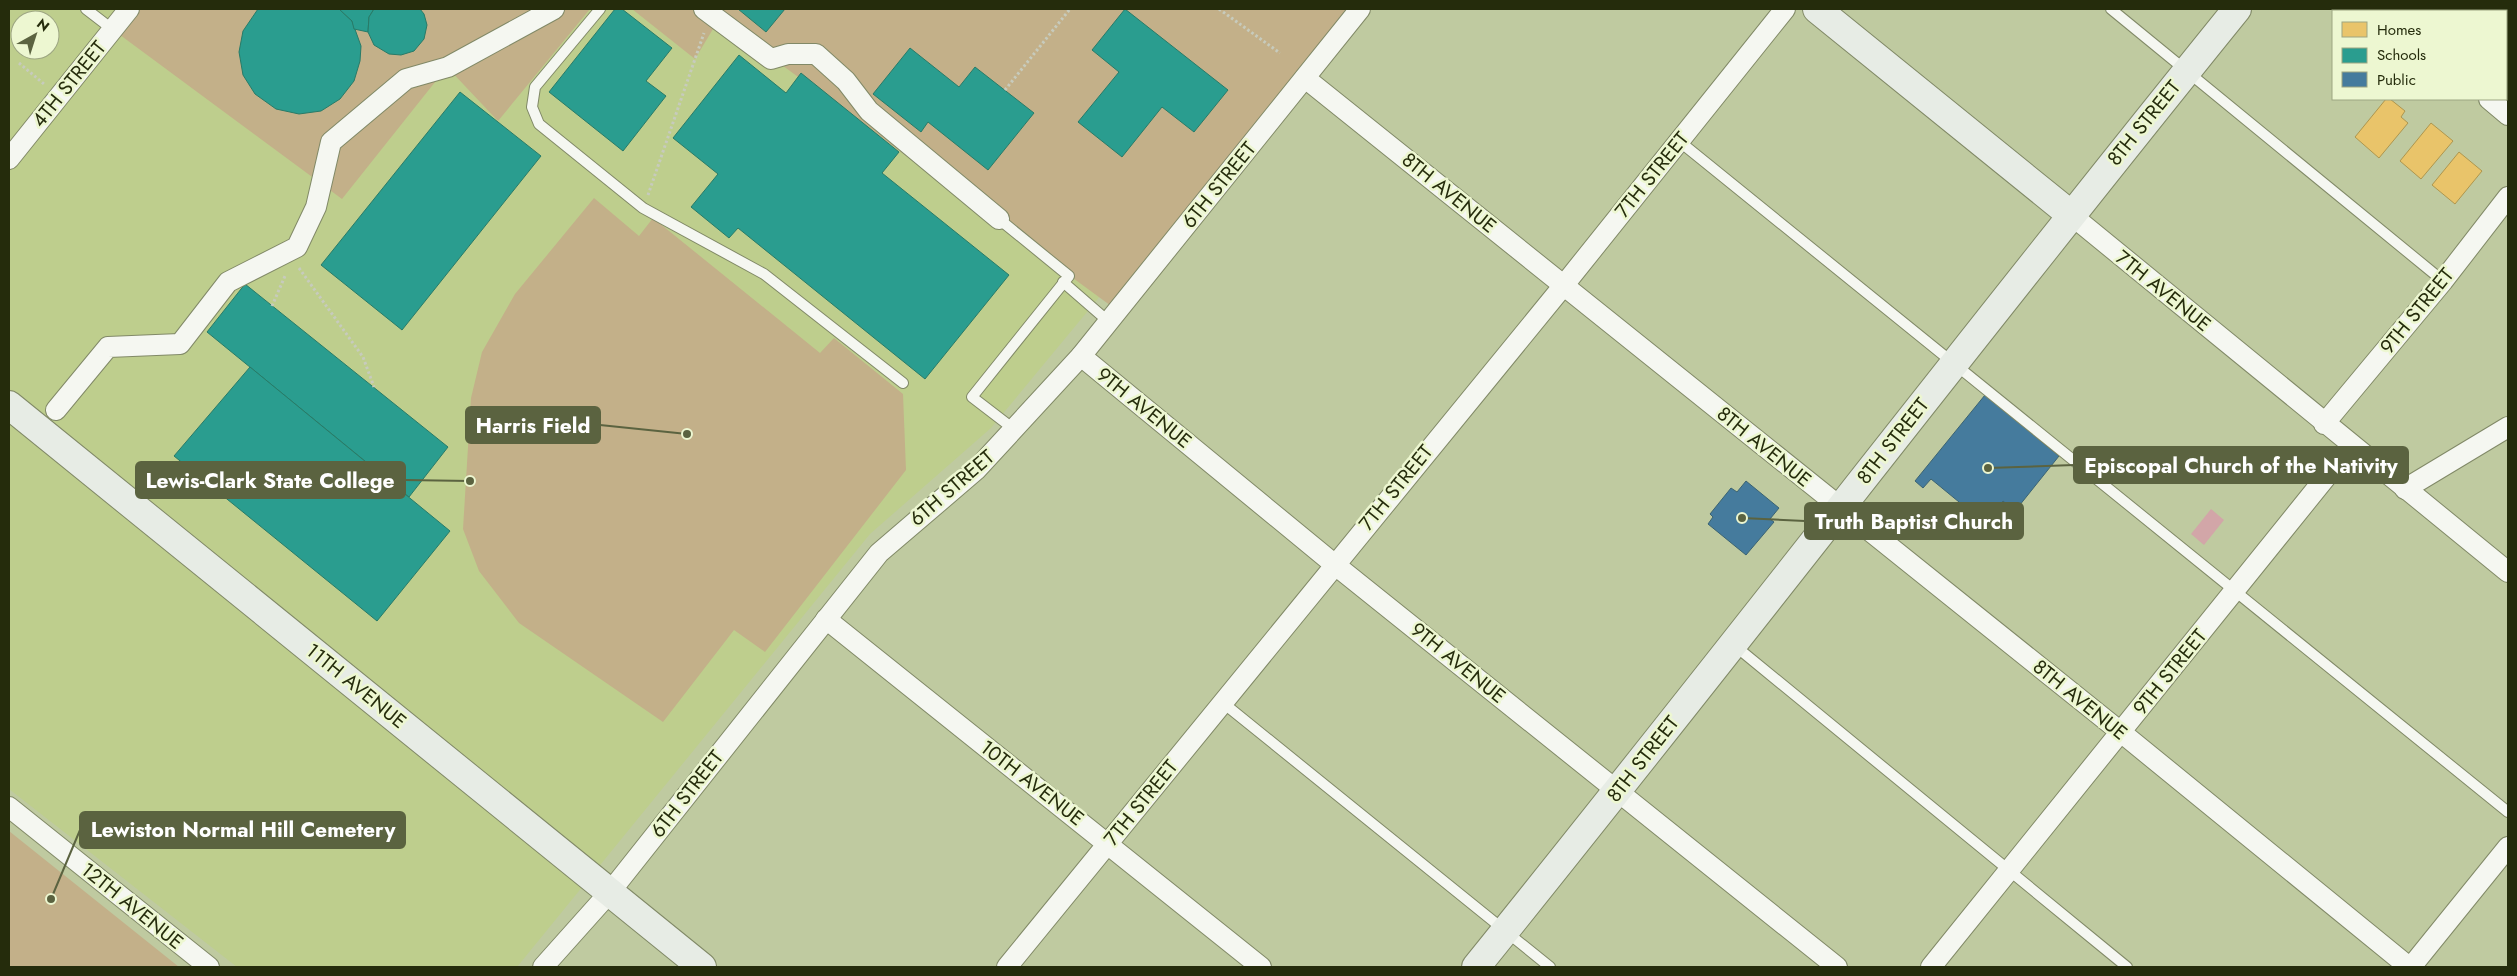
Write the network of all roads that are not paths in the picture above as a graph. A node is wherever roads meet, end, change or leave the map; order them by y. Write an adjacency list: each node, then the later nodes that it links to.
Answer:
1 (86, 9): 11 (lane)
2 (129, 9): 11 (street, 4TH STREET)
3 (554, 9): 29 (street)
4 (600, 9): 27 (lane)
5 (1360, 9): 13 (street, 6TH STREET)
6 (1784, 9): 16 (street, 7TH STREET)
7 (1817, 9): 19 (main road, 7TH AVENUE)
8 (2111, 9): 12 (lane)
9 (2237, 9): 12 (main road, 8TH STREET)
10 (708, 11): 20 (street)
11 (112, 29): 17 (street, 4TH STREET)
12 (2187, 70): 19 (main road, 8TH STREET); 21 (lane)
13 (1305, 78): 23 (street, 8TH AVENUE); 24 (street, 6TH STREET)
14 (2490, 100): 15 (street)
15 (2508, 115)
16 (1680, 141): 23 (street, 7TH STREET); 26 (lane)
17 (9, 159)
18 (2508, 197): 21 (street, 9TH STREET)
19 (2070, 214): 26 (main road, 8TH STREET); 30 (street, 7TH AVENUE)
20 (999, 219): 22 (lane)
21 (2443, 281): 30 (street, 9TH STREET)
22 (1063, 282): 24 (lane); 32 (lane)
23 (1564, 285): 35 (street, 8TH AVENUE); 36 (street, 7TH STREET)
24 (1108, 322): 25 (street, 6TH STREET)
25 (1081, 356): 32 (street, 6TH STREET); 36 (street, 9TH AVENUE)
26 (1955, 362): 35 (main road, 8TH STREET); 38 (lane)
27 (903, 382)
28 (9, 405): 49 (main road, 11TH AVENUE)
29 (56, 410)
30 (2324, 424): 33 (street, 7TH AVENUE)
31 (2508, 427): 34 (street)
32 (1015, 430): 39 (street, 6TH STREET)
33 (2351, 446): 34 (street, 7TH AVENUE); 38 (street, 9TH STREET)
34 (2405, 489): 37 (street, 7TH AVENUE)
35 (1840, 508): 40 (main road, 8TH STREET); 42 (street, 8TH AVENUE)
36 (1334, 564): 41 (street, 7TH STREET); 43 (street, 9TH AVENUE)
37 (2508, 572)
38 (2235, 592): 42 (street, 9TH STREET); 45 (lane)
39 (826, 619): 46 (street, 10TH AVENUE); 49 (street, 6TH STREET)
40 (1734, 644): 43 (main road, 8TH STREET); 48 (lane)
41 (1222, 702): 46 (street, 7TH STREET); 50 (lane)
42 (2122, 733): 48 (street, 9TH STREET); 51 (street, 8TH AVENUE)
43 (1618, 792): 50 (main road, 8TH STREET); 59 (street, 9TH AVENUE)
44 (9, 807): 52 (street, 12TH AVENUE)
45 (2508, 812)
46 (1108, 843): 55 (street, 7TH STREET); 56 (street, 10TH AVENUE)
47 (2508, 847): 51 (street)
48 (2010, 870): 60 (street, 9TH STREET); 61 (lane)
49 (610, 892): 53 (street, 6TH STREET); 54 (main road, 11TH AVENUE)
50 (1506, 931): 57 (main road, 8TH STREET); 58 (lane)
51 (2405, 966)
52 (209, 967)
53 (543, 967)
54 (702, 967)
55 (1007, 967)
56 (1261, 967)
57 (1476, 967)
58 (1550, 967)
59 (1837, 967)
60 (1931, 967)
61 (2127, 967)

